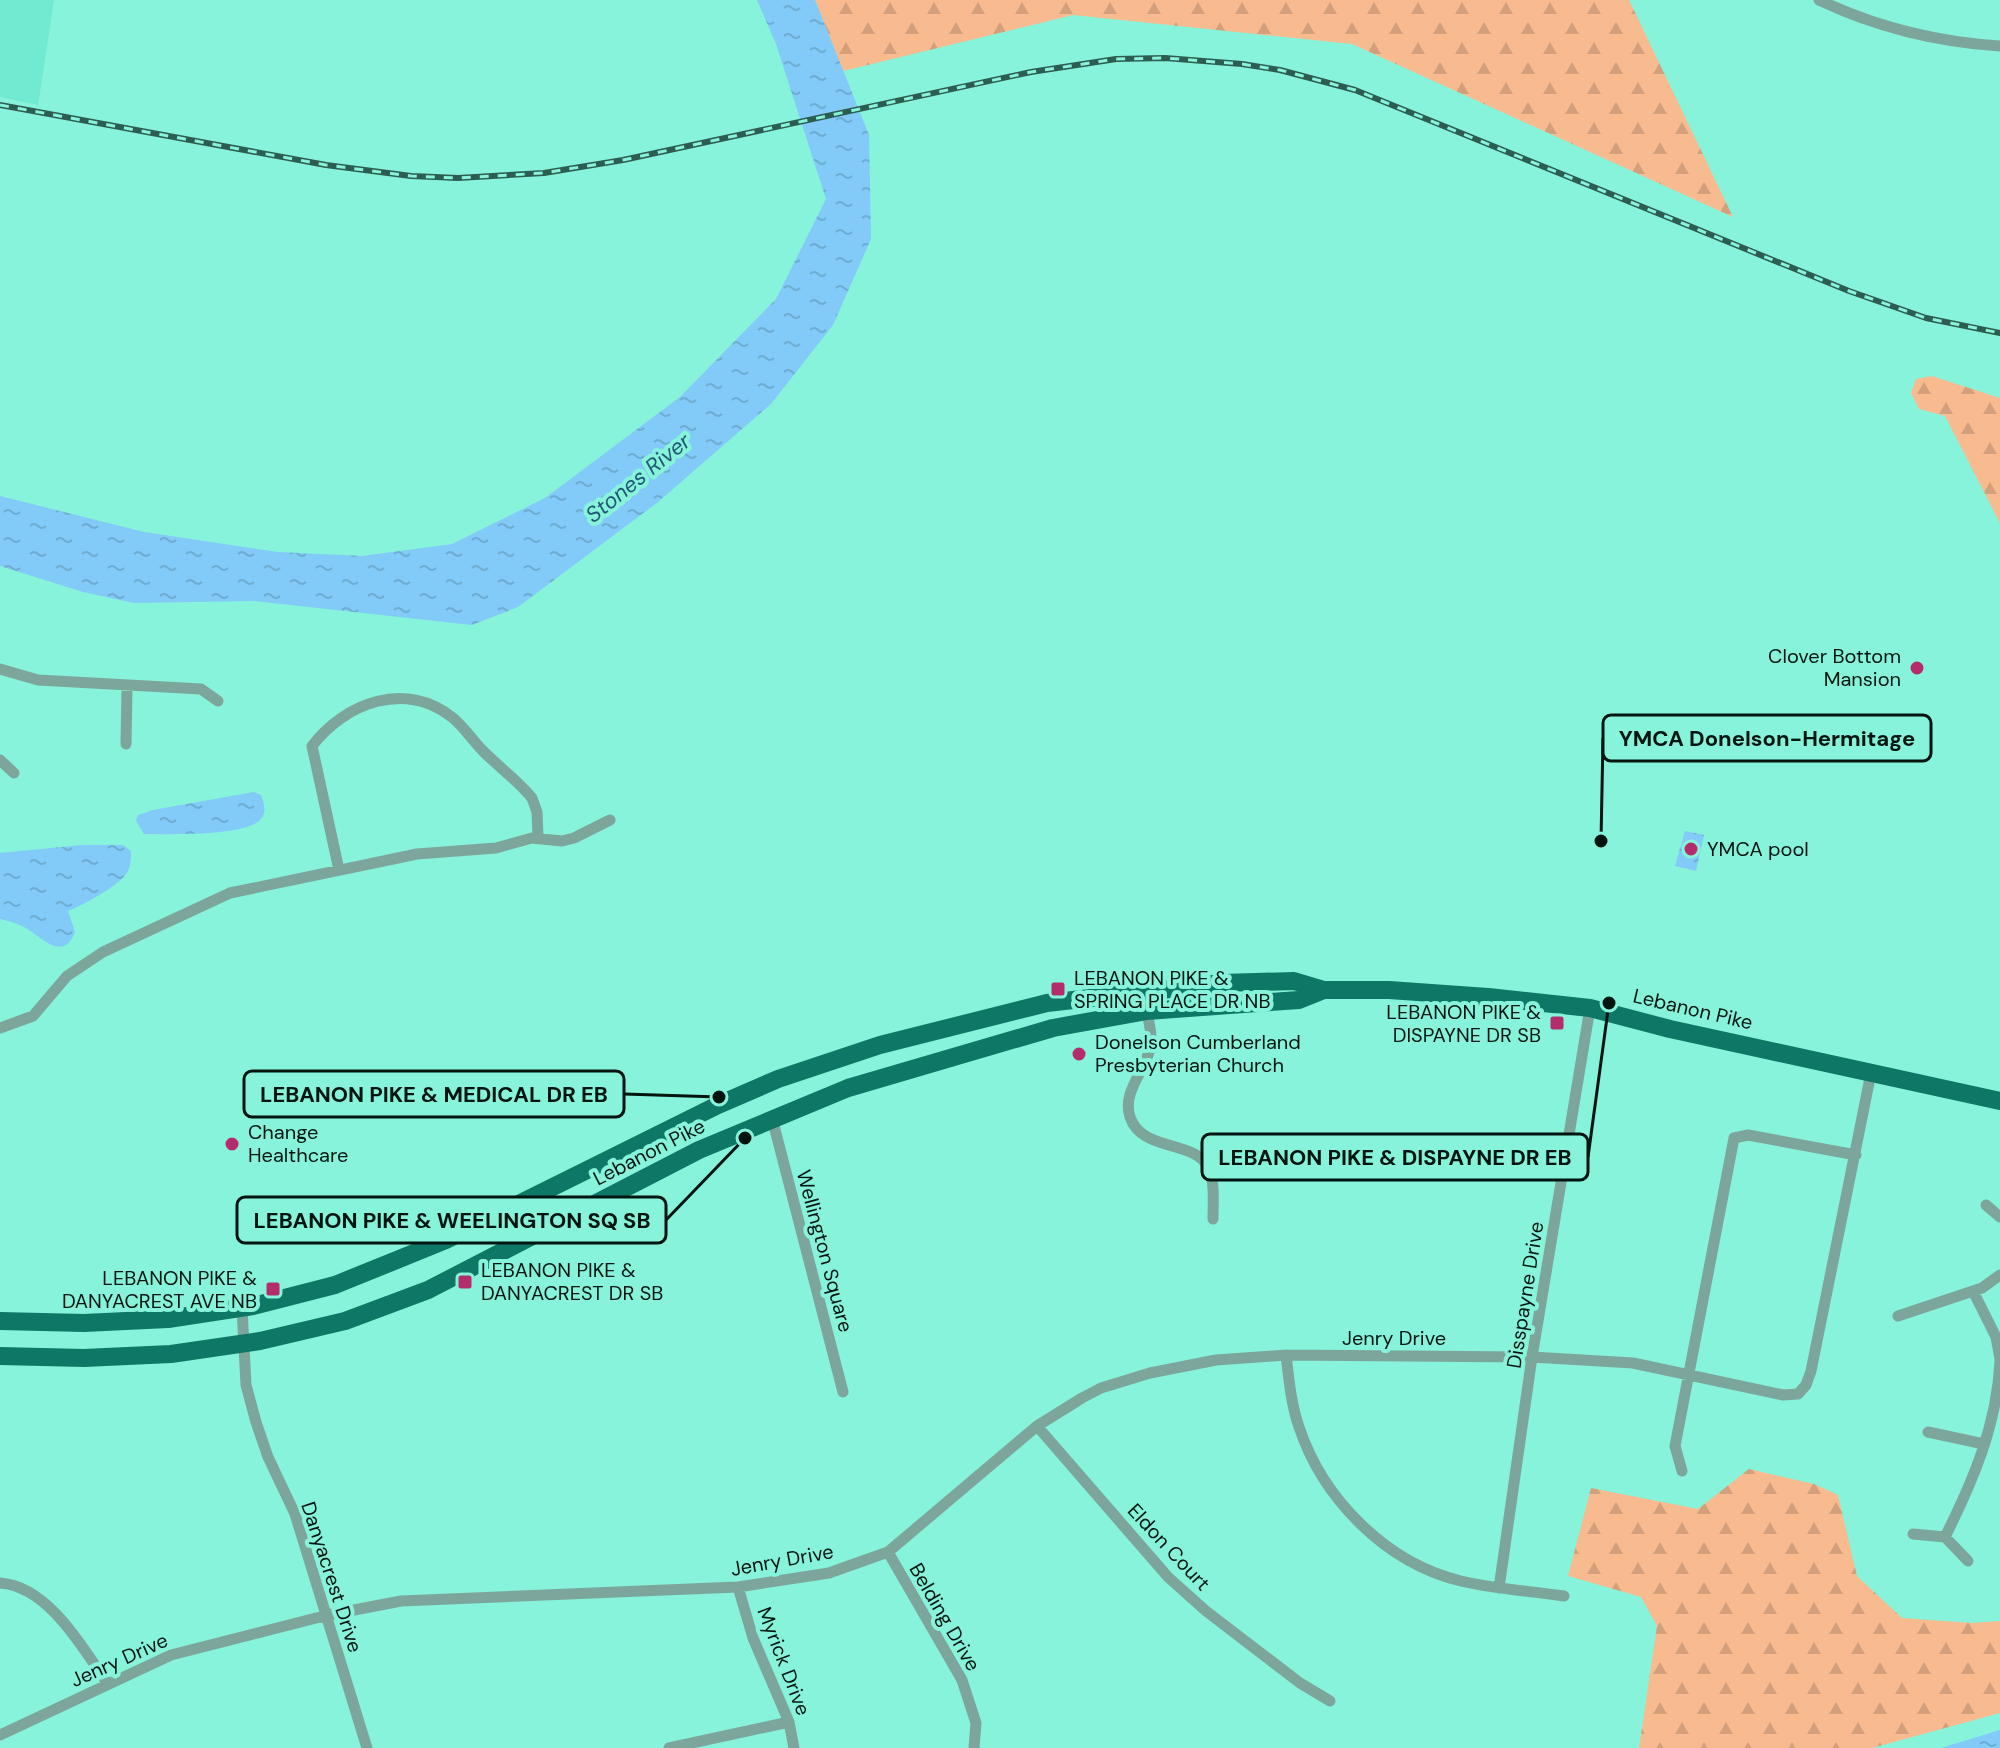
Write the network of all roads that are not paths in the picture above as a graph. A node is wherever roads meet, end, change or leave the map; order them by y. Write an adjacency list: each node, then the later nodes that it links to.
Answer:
1 (1819, 0): 2 (street)
2 (2000, 46)
3 (0, 669): 4 (street)
4 (127, 686): 5 (street); 6 (street)
5 (218, 701)
6 (126, 744)
7 (0, 760): 8 (street)
8 (14, 773)
9 (610, 820): 10 (street)
10 (538, 837): 11 (street); 11 (street)
11 (339, 870): 16 (street)
12 (1324, 990): 13 (main road, Lebanon Pike); 14 (main road, Lebanon Pike); 15 (main road, Lebanon Pike)
13 (1590, 1008): 18 (main road, Lebanon Pike); 33 (street, Disspayne Drive)
14 (1147, 1011): 17 (main road, Lebanon Pike); 25 (street)
15 (1011, 1012): 17 (main road); 19 (main road, Lebanon Pike)
16 (0, 1028)
17 (1017, 1038): 21 (main road, Lebanon Pike)
18 (1871, 1073): 20 (main road, Lebanon Pike); 22 (street)
19 (778, 1079): 21 (main road); 30 (main road, Lebanon Pike)
20 (2000, 1101)
21 (780, 1115): 30 (main road, Lebanon Pike); 36 (street, Wellington Square)
22 (1856, 1155): 35 (street, Jenry Drive); 35 (street)
23 (1986, 1205): 24 (street)
24 (2000, 1217)
25 (1213, 1219)
26 (2000, 1275): 27 (street)
27 (1973, 1291): 28 (street); 34 (street)
28 (1898, 1316)
29 (0, 1321): 30 (main road, Lebanon Pike)
30 (243, 1325): 32 (main road, Lebanon Pike); 49 (street, Danyacrest Drive)
31 (1286, 1355): 33 (street, Jenry Drive); 37 (street, Jenry Drive); 47 (street)
32 (0, 1356)
33 (1532, 1357): 35 (street, Jenry Drive); 47 (street, Disspayne Drive)
34 (2000, 1360): 39 (street)
35 (1688, 1375): 40 (street)
36 (843, 1392)
37 (1037, 1426): 43 (street, Jenry Drive); 51 (street, Eldon Court)
38 (1928, 1432): 39 (street)
39 (1984, 1444): 42 (street)
40 (1682, 1471)
41 (1913, 1534): 42 (street)
42 (1945, 1537): 44 (street)
43 (888, 1552): 46 (street, Jenry Drive); 57 (street, Belding Drive)
44 (1968, 1561)
45 (0, 1583): 50 (street)
46 (738, 1587): 49 (street, Jenry Drive); 52 (street, Myrick Drive)
47 (1499, 1588): 48 (street)
48 (1564, 1596)
49 (328, 1615): 50 (street, Jenry Drive); 54 (street, Danyacrest Drive)
50 (107, 1683): 53 (street, Jenry Drive)
51 (1330, 1701)
52 (789, 1722): 55 (street); 56 (street, Myrick Drive)
53 (0, 1735)
54 (367, 1748)
55 (669, 1748)
56 (794, 1748)
57 (974, 1748)

